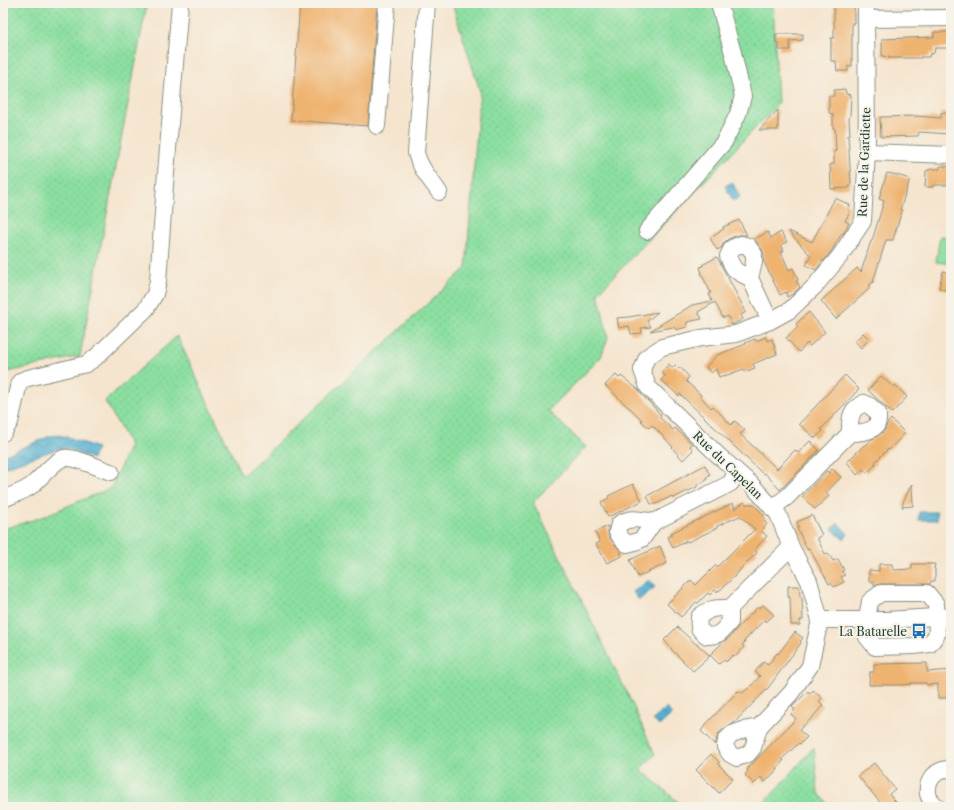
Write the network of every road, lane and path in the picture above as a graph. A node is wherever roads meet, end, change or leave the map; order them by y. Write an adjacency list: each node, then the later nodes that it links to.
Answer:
1 (180, 3): 15 (street)
2 (386, 3): 7 (street)
3 (426, 3): 10 (street)
4 (719, 3): 11 (street)
5 (866, 11): 6 (street); 8 (street, Rue de la Gardiette)
6 (951, 18)
7 (377, 126)
8 (867, 152): 9 (street); 13 (street, Rue de la Gardiette)
9 (951, 155)
10 (439, 192)
11 (647, 231)
12 (750, 278): 13 (street)
13 (770, 321): 14 (street, Rue de la Gardiette)
14 (647, 356): 17 (street, Rue du Capelan)
15 (3, 433)
16 (850, 433): 20 (street)
17 (736, 471): 20 (street, Rue du Capelan); 21 (street)
18 (111, 472): 19 (street)
19 (3, 499)
20 (772, 508): 22 (street, Rue du Capelan)
21 (654, 522)
22 (791, 547): 23 (street); 25 (street, Rue du Capelan)
23 (730, 608)
24 (944, 616): 26 (street); 26 (street); 26 (street)
25 (820, 620): 26 (street); 27 (street, Rue du Capelan)
26 (868, 620)
27 (759, 727)
28 (951, 769): 29 (street)
29 (937, 807)

